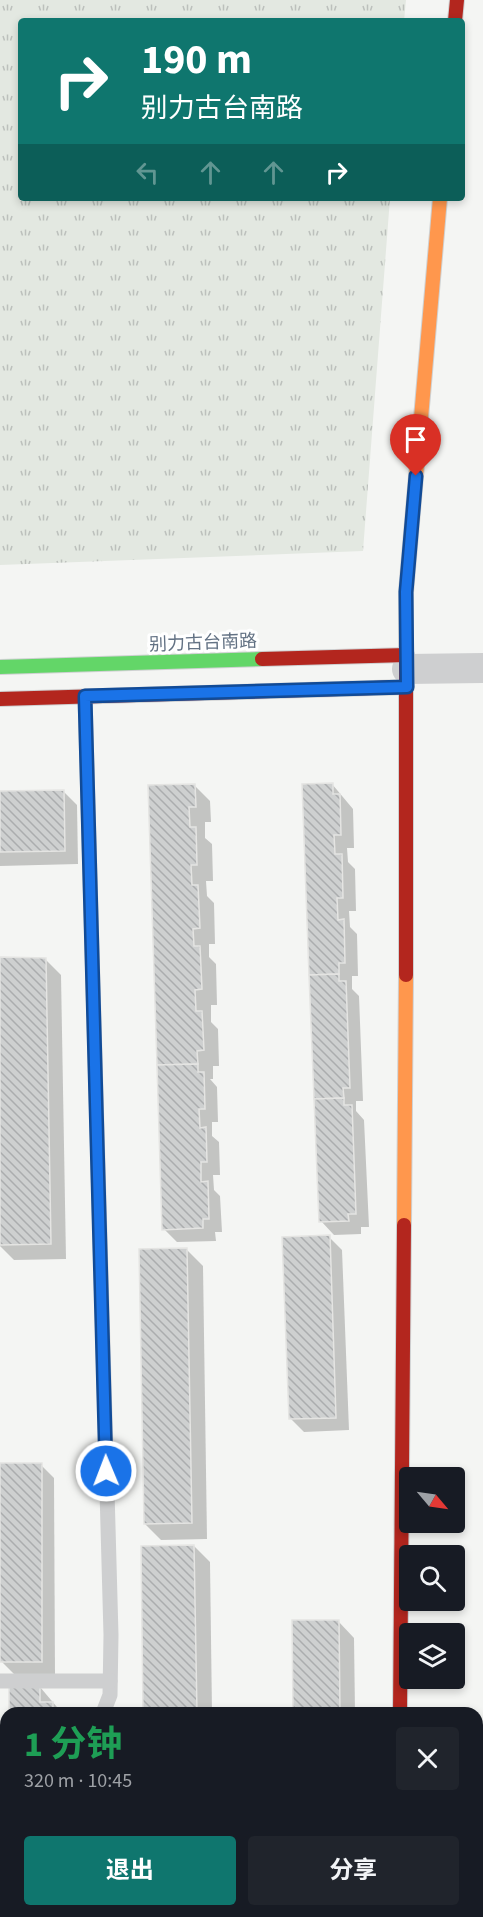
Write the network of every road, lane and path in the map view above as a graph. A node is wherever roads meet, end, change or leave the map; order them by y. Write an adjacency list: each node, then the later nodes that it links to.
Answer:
1 (457, 0): 2 (street)
2 (455, 18)
3 (440, 201): 6 (street)
4 (0, 667): 6 (street, 别力古台南路)
5 (483, 668): 6 (street)
6 (407, 670): 7 (street); 12 (street)
7 (85, 696): 8 (street); 9 (lane)
8 (0, 699)
9 (110, 1681): 10 (lane); 11 (lane)
10 (0, 1682)
11 (105, 1707)
12 (400, 1707)

